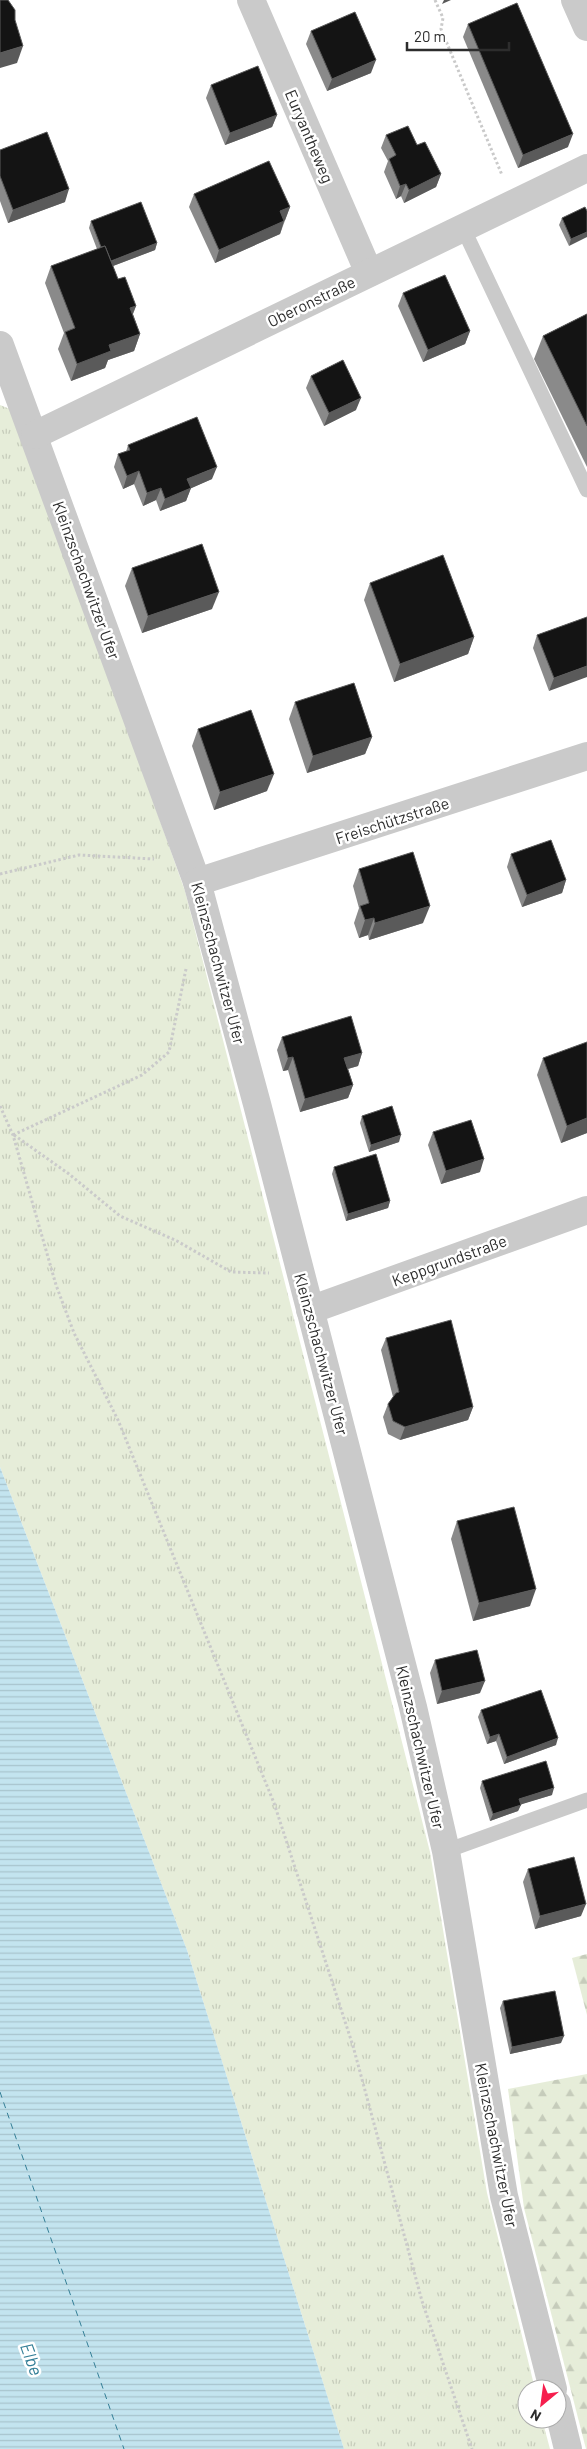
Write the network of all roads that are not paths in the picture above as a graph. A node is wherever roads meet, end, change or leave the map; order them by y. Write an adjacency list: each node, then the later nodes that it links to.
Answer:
1 (251, 0): 6 (street, Euryantheweg)
2 (575, 0): 3 (street)
3 (587, 27)
4 (587, 168): 5 (street, Oberonstraße)
5 (463, 228): 6 (street, Oberonstraße); 9 (lane)
6 (369, 273): 8 (street, Oberonstraße)
7 (0, 345): 8 (street, Kleinzschachwitzer Ufer)
8 (35, 435): 11 (street, Kleinzschachwitzer Ufer)
9 (587, 490)
10 (587, 756): 11 (street, Freischützstraße)
11 (197, 882): 13 (street, Kleinzschachwitzer Ufer)
12 (587, 1210): 13 (street, Keppgrundstraße)
13 (310, 1310): 15 (street, Kleinzschachwitzer Ufer)
14 (587, 1800): 15 (lane)
15 (446, 1851): 16 (street, Kleinzschachwitzer Ufer)
16 (550, 2379)
17 (563, 2429): 18 (street)
18 (568, 2449)

